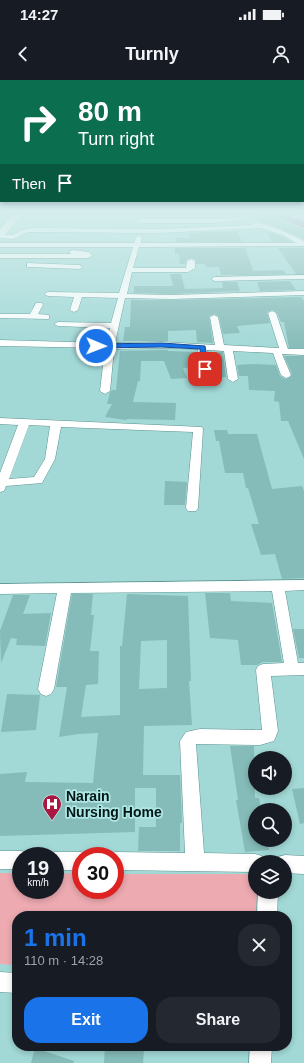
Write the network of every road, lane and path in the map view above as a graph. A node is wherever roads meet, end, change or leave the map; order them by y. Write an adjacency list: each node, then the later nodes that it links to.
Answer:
1 (134, 259): 5 (street)
2 (191, 262): 5 (street)
3 (24, 264): 4 (street)
4 (80, 267)
5 (130, 270): 11 (street)
6 (304, 278): 7 (street)
7 (215, 279)
8 (304, 293): 11 (street)
9 (48, 294): 10 (street)
10 (79, 295): 11 (street); 13 (street)
11 (122, 297): 20 (street)
12 (38, 305): 16 (street)
13 (74, 310)
14 (272, 313): 25 (street)
15 (0, 316): 16 (street)
16 (33, 317): 17 (street)
17 (46, 317)
18 (214, 318): 24 (street)
19 (58, 324): 20 (street)
20 (115, 326): 22 (street)
21 (0, 343): 22 (street)
22 (110, 346): 23 (street); 30 (street)
23 (202, 348): 24 (street); 29 (street)
24 (224, 349): 25 (street); 28 (street)
25 (281, 351): 26 (street); 27 (street)
26 (304, 352)
27 (286, 375)
28 (233, 379)
29 (207, 380)
30 (105, 391)
31 (0, 420): 32 (street)
32 (25, 421): 33 (street); 34 (street)
33 (56, 423): 34 (street); 35 (street)
34 (1, 485)
35 (192, 508)
36 (304, 585): 37 (street)
37 (278, 586): 38 (street); 40 (street)
38 (65, 588): 39 (street); 41 (street)
39 (0, 589)
40 (298, 669): 45 (street)
41 (46, 689)
42 (0, 860): 43 (street)
43 (12, 860)
44 (124, 861): 45 (street)
45 (195, 862): 46 (street)
46 (248, 863)
47 (292, 864): 48 (street)
48 (304, 865)
49 (268, 899): 50 (street)
50 (267, 911)
51 (0, 982): 52 (street)
52 (12, 983)
53 (261, 1051): 54 (street)
54 (260, 1063)

